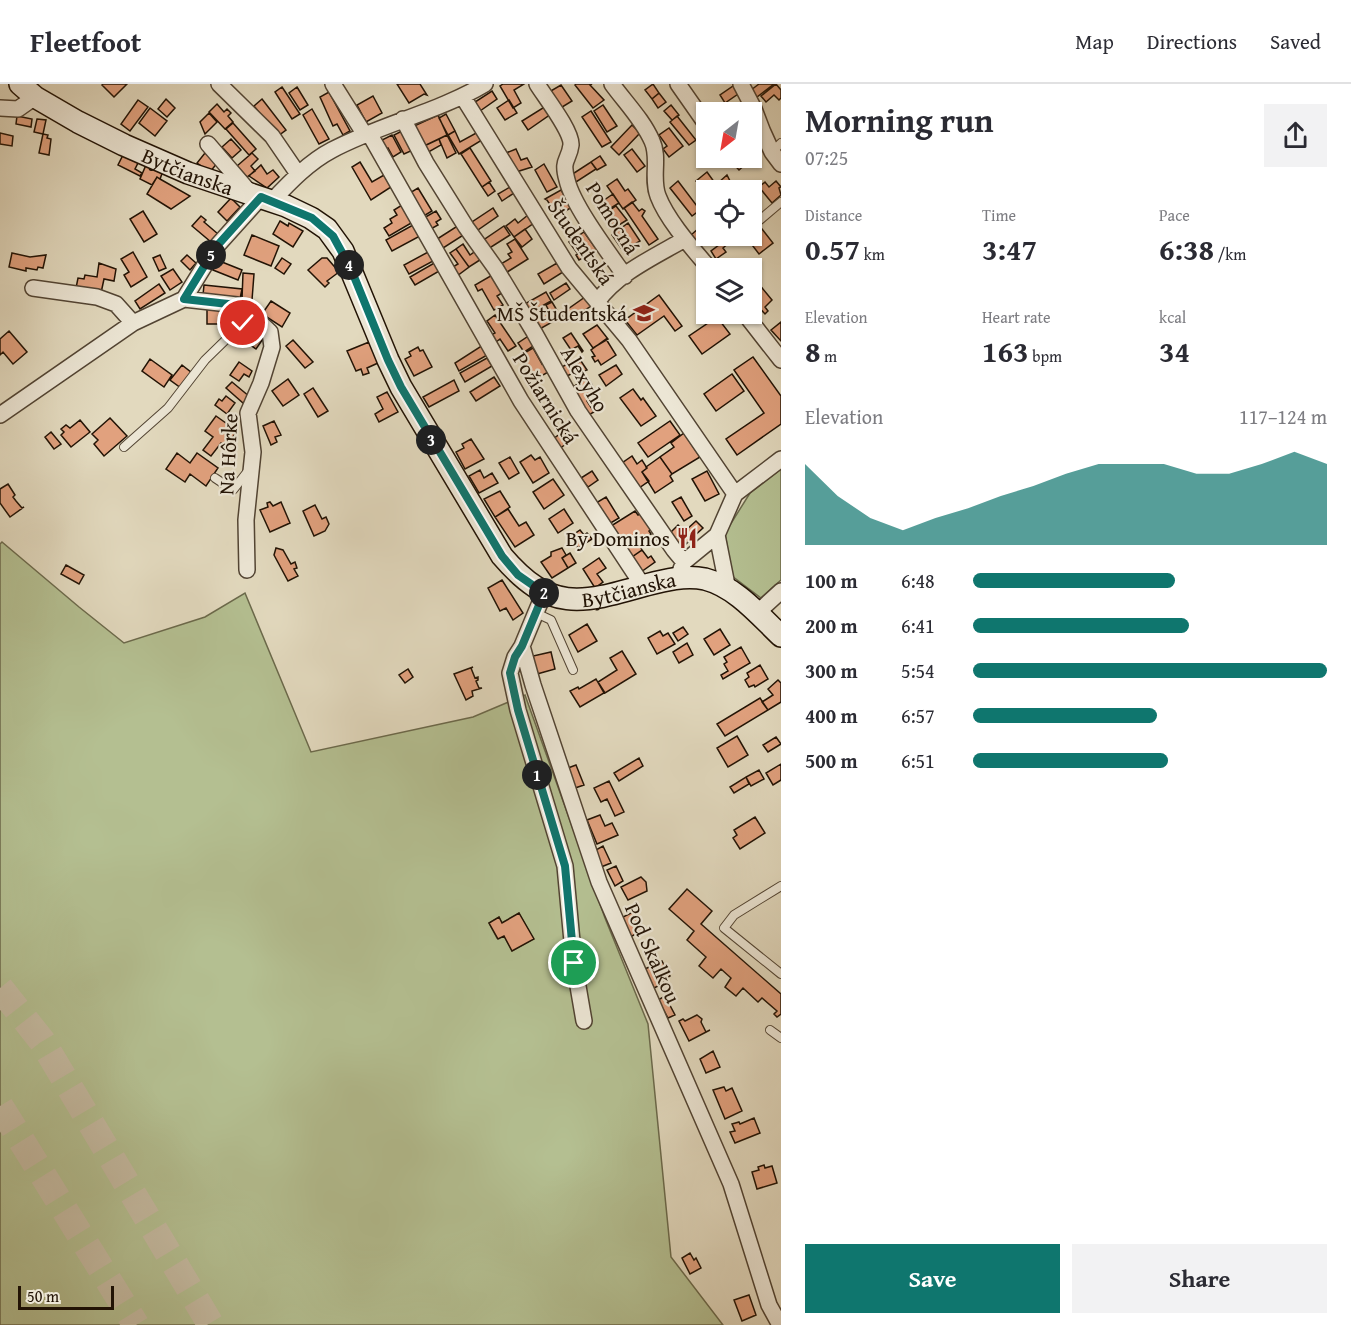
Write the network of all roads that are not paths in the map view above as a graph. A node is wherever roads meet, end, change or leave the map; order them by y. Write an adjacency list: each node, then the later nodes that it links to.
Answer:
1 (219, 84): 18 (street)
2 (333, 84): 14 (street, Požiarnická)
3 (485, 84): 9 (street)
4 (537, 84): 24 (street, Pomocná)
5 (612, 84): 22 (street)
6 (678, 84): 12 (street)
7 (741, 84): 10 (street)
8 (28, 90): 11 (street); 19 (main road, Bytčianska)
9 (463, 97): 13 (street); 27 (street, Študentská)
10 (750, 102)
11 (0, 108)
12 (696, 110)
13 (403, 119): 14 (street); 40 (street, Alexyho)
14 (367, 134): 18 (street); 41 (street, Požiarnická)
15 (762, 136): 17 (street)
16 (208, 144): 19 (street)
17 (778, 153)
18 (298, 174): 19 (street)
19 (262, 197): 26 (street); 44 (main road, Bytčianska)
20 (781, 202): 21 (lane)
21 (762, 218)
22 (685, 239): 23 (street); 24 (street)
23 (701, 258)
24 (625, 276): 27 (street)
25 (33, 288): 29 (street)
26 (184, 299): 28 (street, Na Hôrke); 29 (street)
27 (597, 302): 37 (street, Študentská)
28 (250, 312): 33 (lane); 35 (street, Na Hôrke)
29 (133, 323): 32 (street)
30 (753, 324): 31 (street)
31 (781, 360)
32 (0, 415)
33 (124, 447)
34 (781, 459): 37 (street)
35 (250, 468): 36 (lane); 39 (street, Na Hôrke)
36 (215, 478)
37 (735, 494): 38 (street)
38 (717, 535): 40 (street); 42 (street)
39 (247, 570)
40 (681, 570): 41 (main road, Bytčianska); 42 (main road, Bytčianska)
41 (643, 586): 44 (main road, Bytčianska)
42 (728, 590): 46 (main road, Bytčianska)
43 (781, 591): 46 (street)
44 (544, 593): 45 (street)
45 (536, 613): 48 (street); 49 (lane)
46 (757, 614): 47 (main road, Bytčianska)
47 (781, 636)
48 (522, 646): 52 (street); 55 (street, Pod Skalkou)
49 (573, 670)
50 (780, 889): 51 (lane)
51 (781, 974)
52 (584, 1022)
53 (770, 1030): 54 (lane)
54 (781, 1038)
55 (780, 1325)

